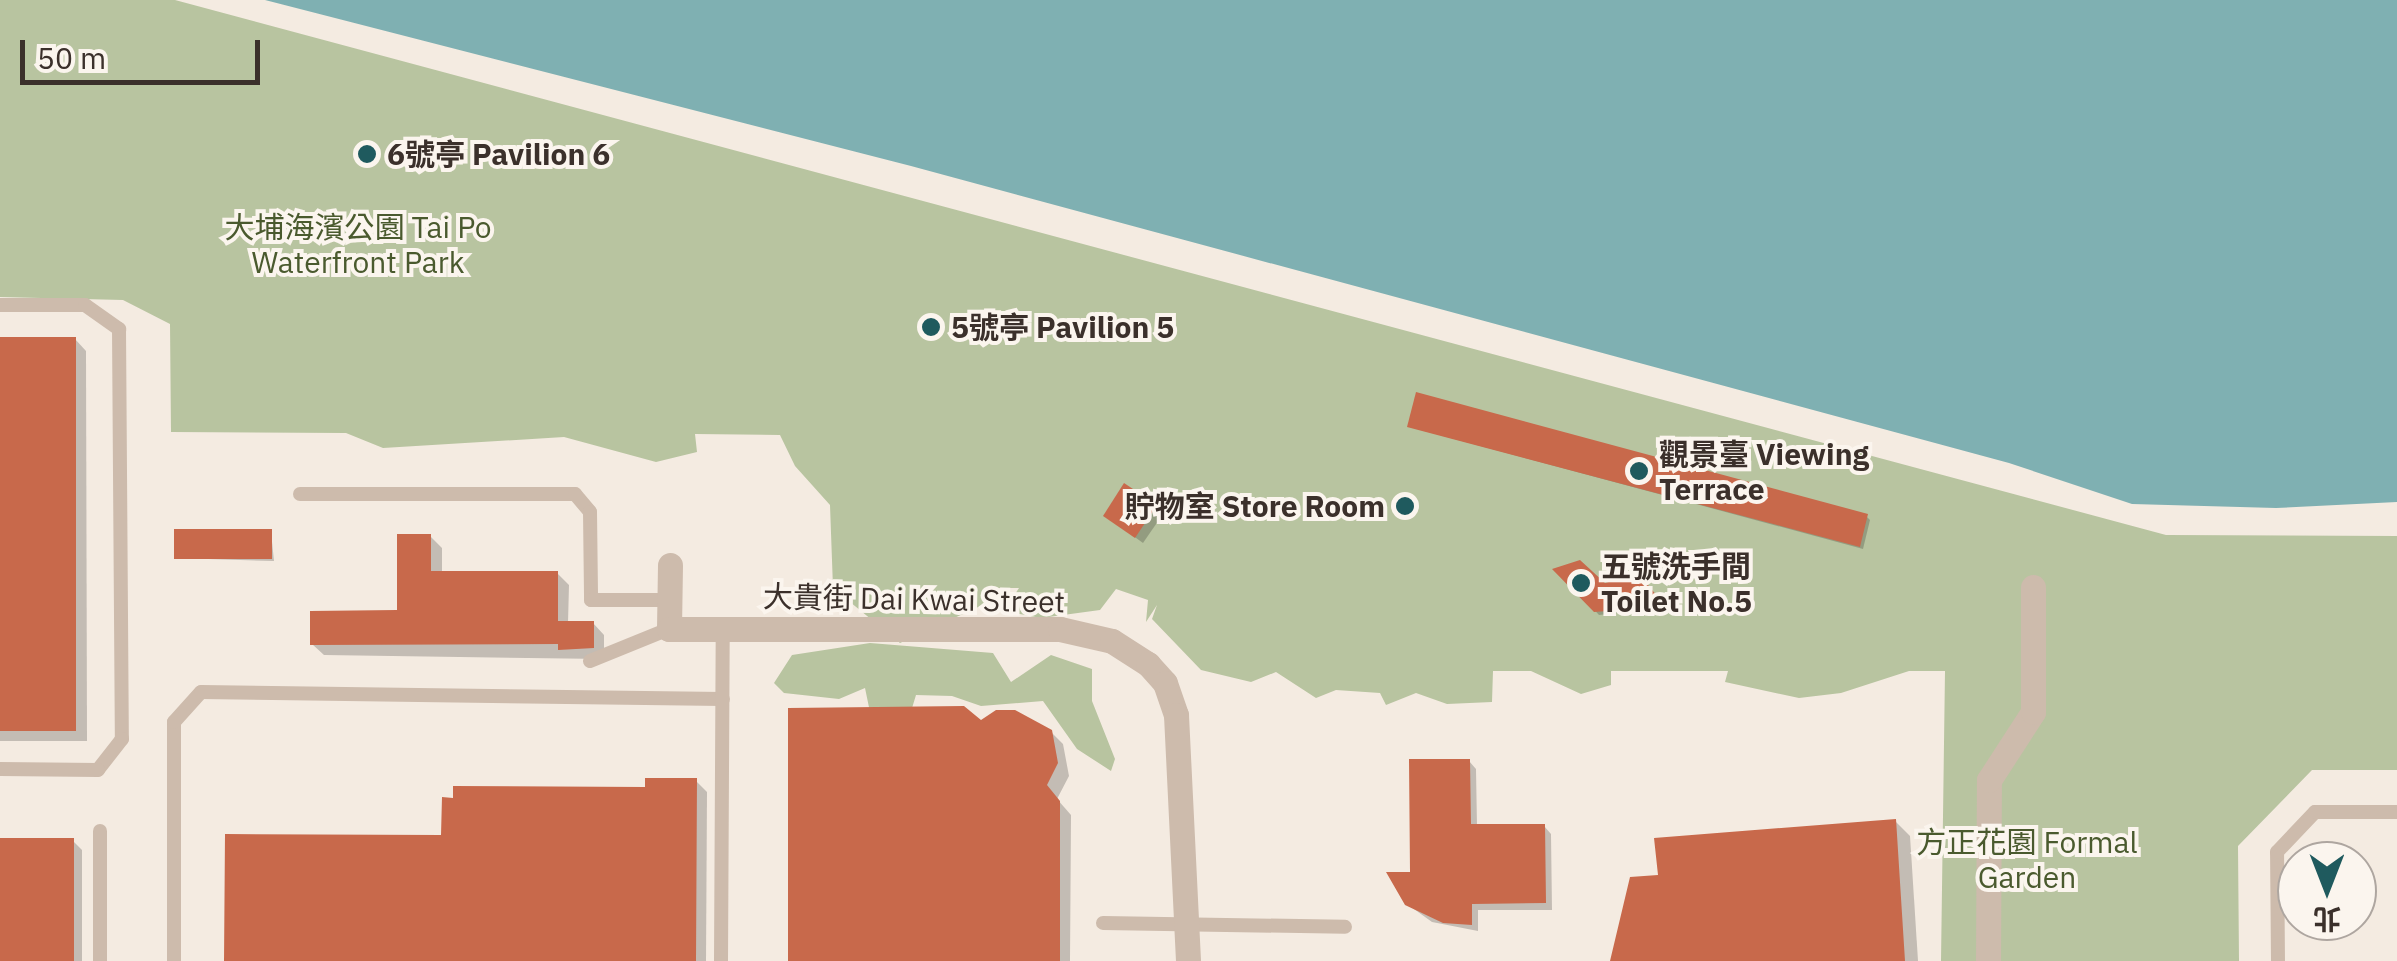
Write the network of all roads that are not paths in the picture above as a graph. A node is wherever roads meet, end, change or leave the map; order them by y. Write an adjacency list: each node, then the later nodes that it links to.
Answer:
1 (0, 304): 10 (lane)
2 (300, 494): 5 (lane)
3 (670, 565): 5 (street)
4 (2033, 586): 20 (street)
5 (669, 600): 6 (street)
6 (669, 630): 7 (street, 大貴街 Dai Kwai Street); 8 (lane)
7 (723, 630): 9 (lane); 14 (street, 大貴街 Dai Kwai Street)
8 (590, 661)
9 (723, 699): 17 (lane); 18 (lane)
10 (0, 769)
11 (2397, 812): 21 (lane)
12 (100, 832): 16 (lane)
13 (1102, 923): 14 (lane)
14 (1188, 924): 15 (lane); 19 (street, 大貴街 Dai Kwai Street)
15 (1344, 927)
16 (100, 961)
17 (174, 961)
18 (721, 961)
19 (1188, 961)
20 (1988, 961)
21 (2278, 961)

